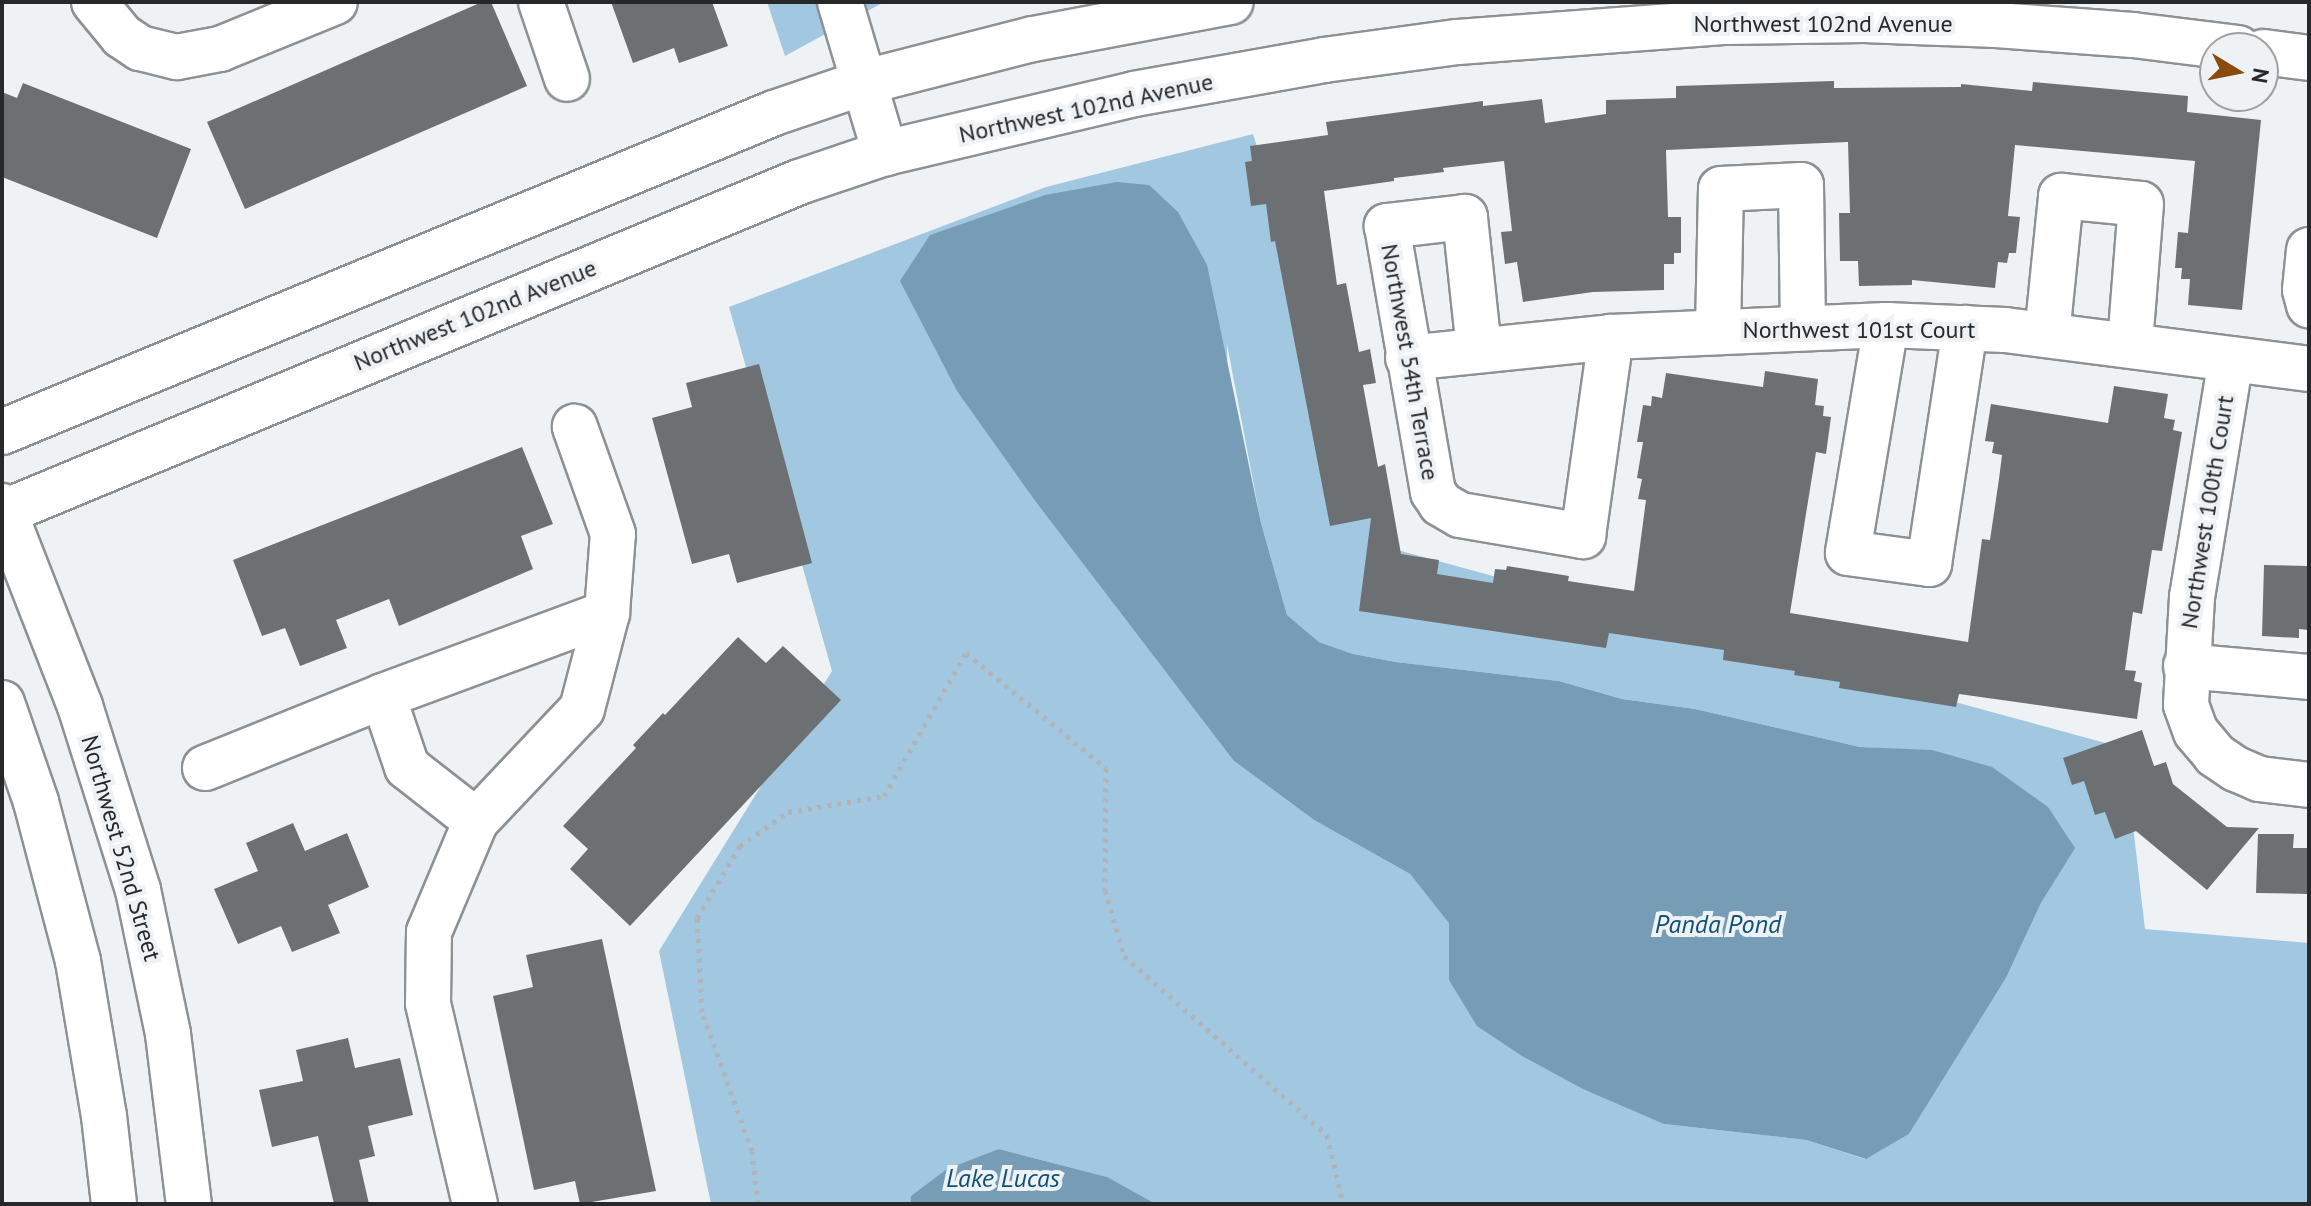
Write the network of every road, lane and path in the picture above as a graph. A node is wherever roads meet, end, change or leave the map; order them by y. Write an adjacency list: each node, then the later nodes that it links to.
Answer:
1 (94, 2): 2 (street)
2 (335, 2)
3 (541, 2): 9 (street)
4 (840, 2): 10 (street)
5 (1231, 2): 10 (street)
6 (2199, 44): 11 (street, Northwest 102nd Avenue)
7 (2279, 54): 8 (street)
8 (2309, 58)
9 (567, 79)
10 (865, 82): 11 (street); 26 (street)
11 (885, 153): 27 (street, Northwest 102nd Avenue)
12 (2309, 250): 13 (street)
13 (2309, 305)
14 (1886, 325): 15 (street, Northwest 101st Court); 16 (street, Northwest 101st Court); 16 (street)
15 (1803, 328): 17 (street, Northwest 101st Court); 17 (street)
16 (1965, 328): 18 (street, Northwest 101st Court)
17 (1718, 331): 19 (street, Northwest 101st Court)
18 (2047, 335): 20 (street, Northwest 101st Court); 20 (street)
19 (1611, 337): 21 (street, Northwest 101st Court); 22 (street, Northwest 54th Terrace)
20 (2130, 345): 23 (street, Northwest 101st Court)
21 (1479, 349): 22 (street, Northwest 101st Court); 22 (street, Northwest 54th Terrace)
22 (1408, 358)
23 (2231, 359): 24 (street, Northwest 101st Court); 29 (street, Northwest 100th Court)
24 (2309, 369)
25 (575, 427): 28 (street)
26 (2, 432)
27 (3, 510): 37 (street, Northwest 52nd Street)
28 (607, 613): 31 (street); 35 (street)
29 (2186, 666): 30 (street); 34 (street, Northwest 100th Court)
30 (2309, 677)
31 (383, 696): 33 (street); 35 (street)
32 (2, 703): 36 (street)
33 (205, 768)
34 (2309, 785)
35 (476, 821): 38 (street)
36 (114, 1204)
37 (189, 1204)
38 (475, 1204)
39 (758, 1204): 40 (path)
40 (1343, 1204)

